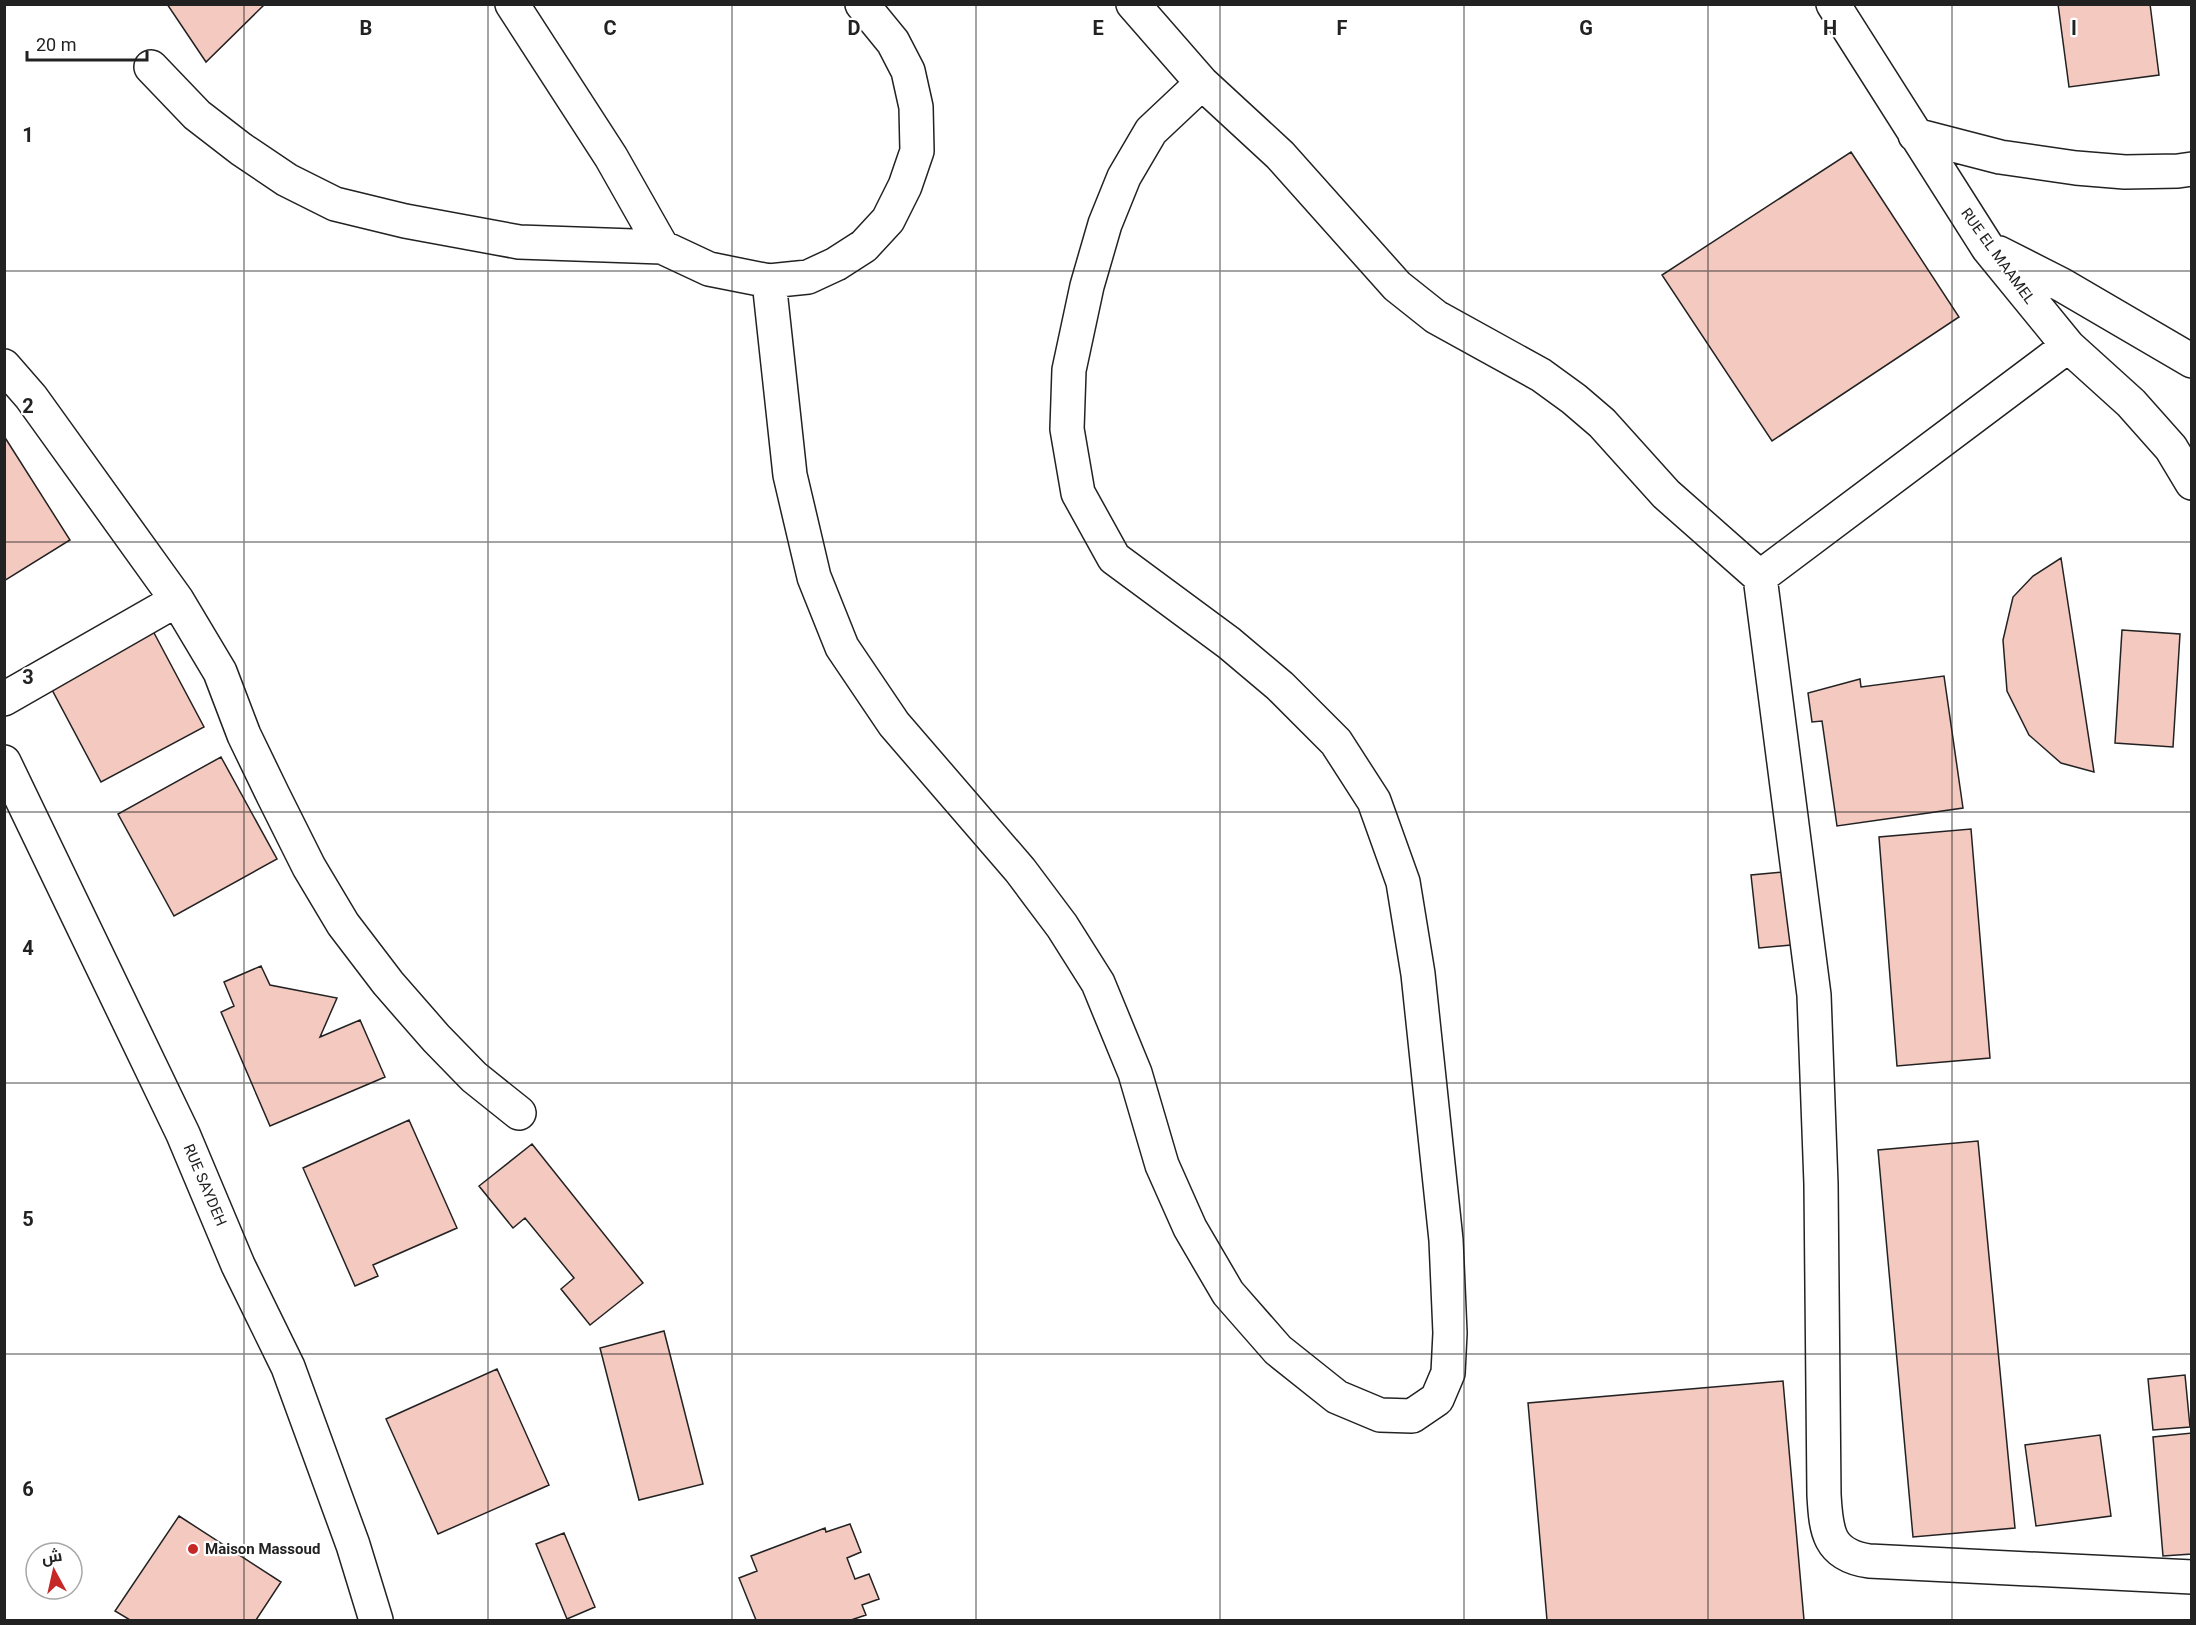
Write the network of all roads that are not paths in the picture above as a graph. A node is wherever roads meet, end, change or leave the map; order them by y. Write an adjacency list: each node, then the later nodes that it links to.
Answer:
1 (512, 4): 9 (street)
2 (862, 4): 11 (street)
3 (1133, 4): 6 (street)
4 (1833, 4): 7 (street, RUE EL MAAMEL)
5 (151, 67): 9 (street)
6 (1202, 82): 11 (street); 16 (street)
7 (1915, 135): 8 (street); 10 (street, RUE EL MAAMEL)
8 (2192, 169)
9 (662, 247): 11 (street)
10 (1988, 248): 12 (street, RUE EL MAAMEL); 13 (street)
11 (770, 281)
12 (2068, 346): 15 (street, RUE EL MAAMEL); 16 (street)
13 (2192, 361)
14 (4, 366): 17 (street)
15 (2192, 483)
16 (1760, 577): 21 (street)
17 (177, 600): 18 (street); 20 (street)
18 (4, 699)
19 (4, 762): 22 (street, RUE SAYDEH)
20 (519, 1113)
21 (2192, 1577)
22 (376, 1620)

